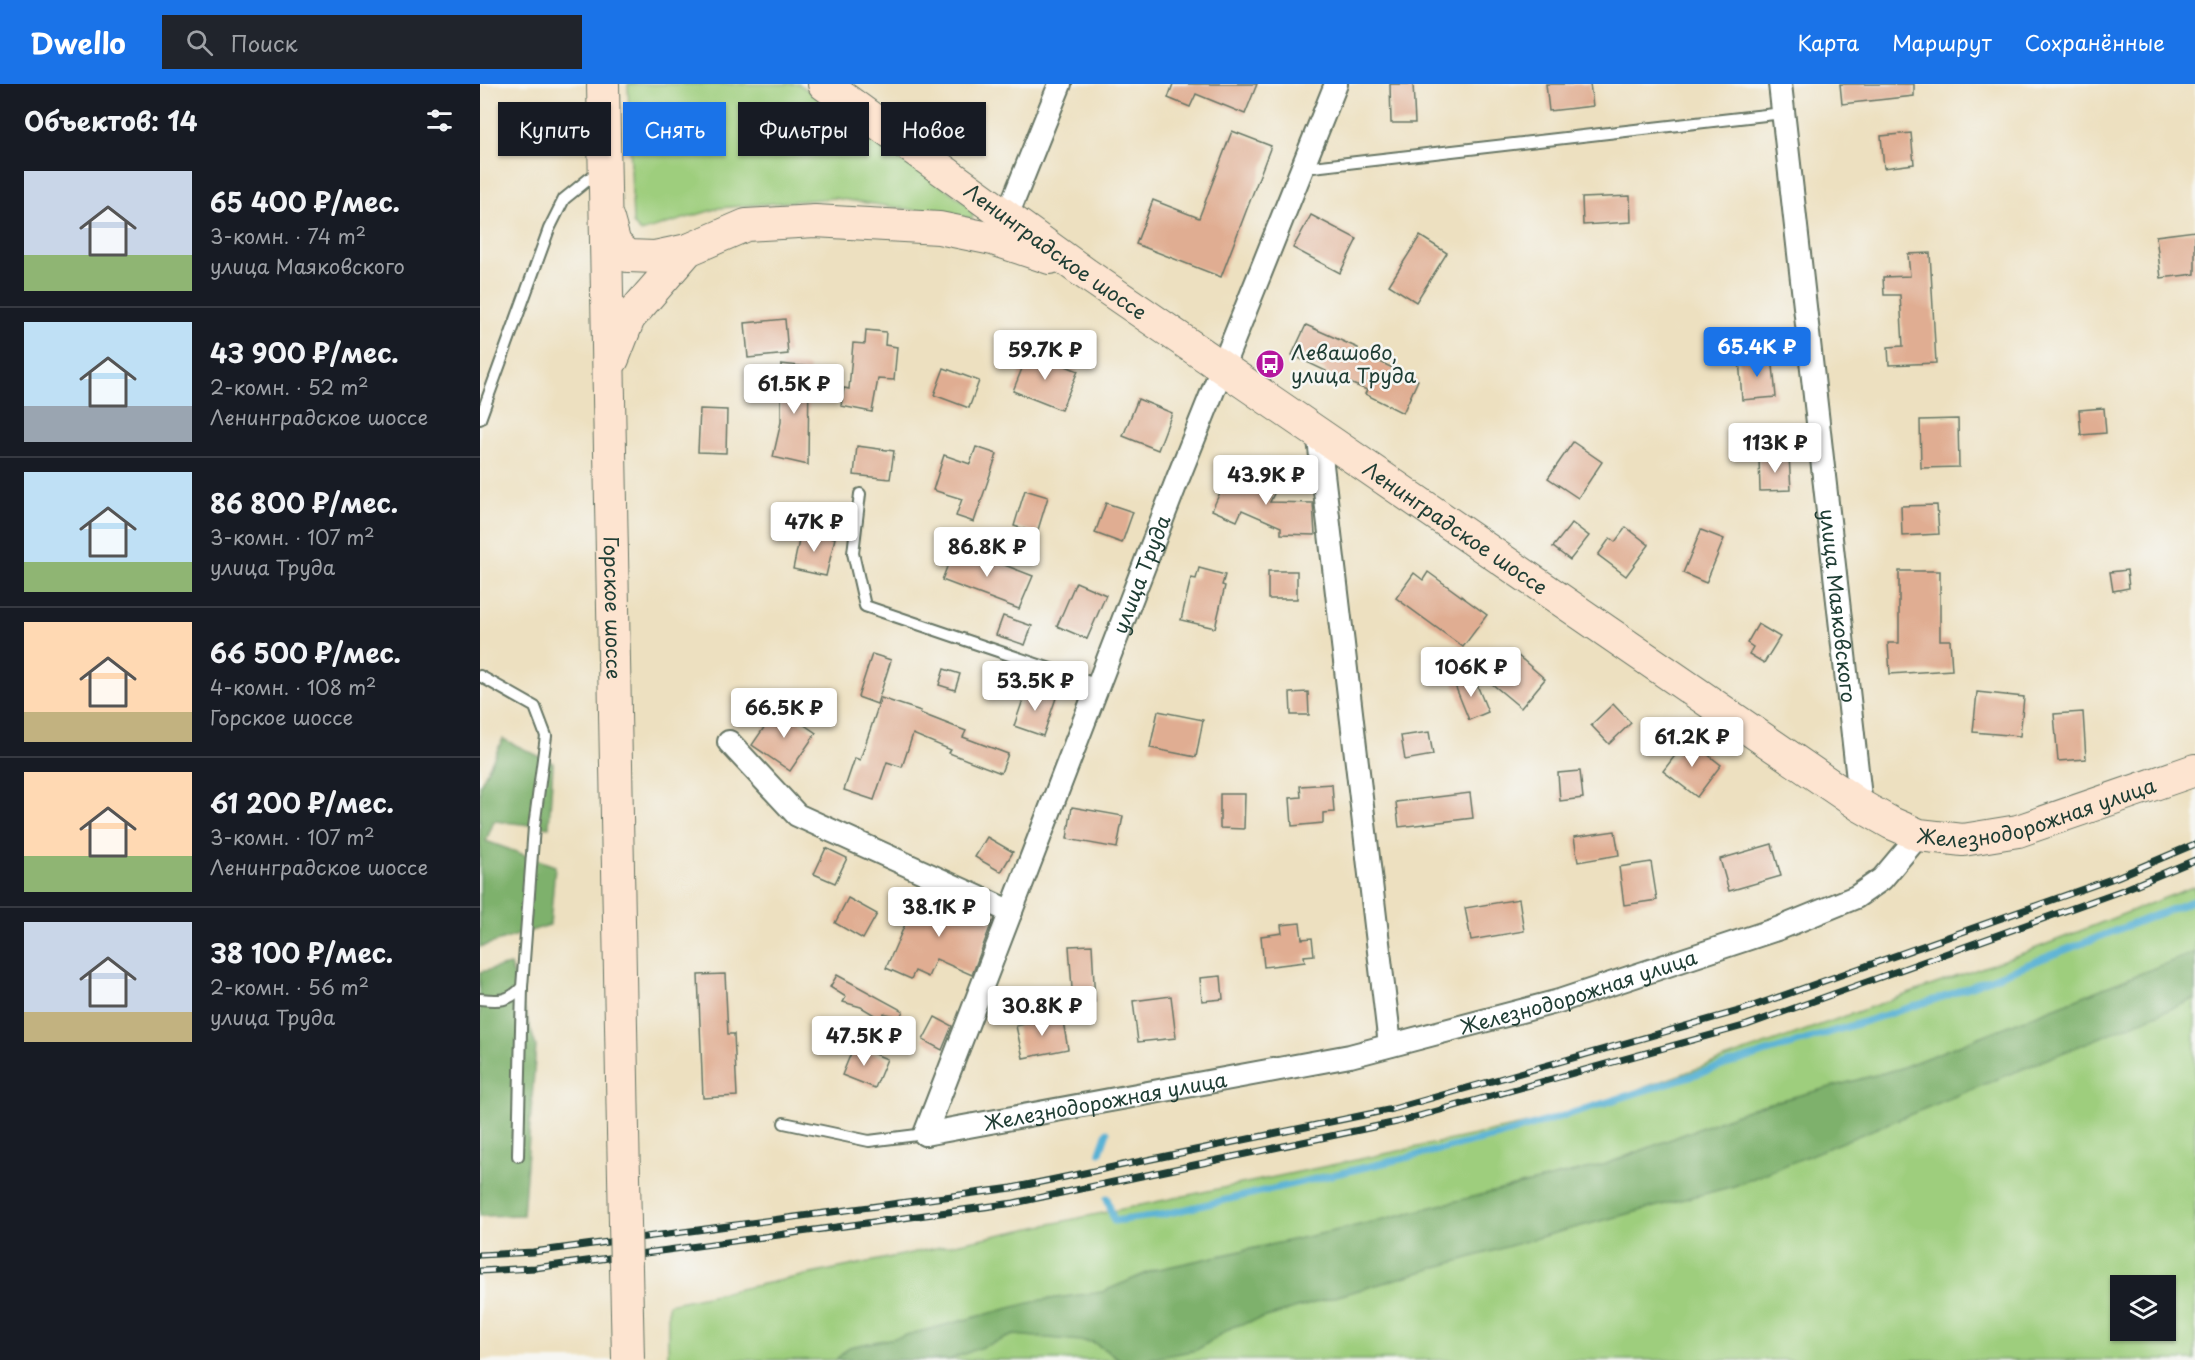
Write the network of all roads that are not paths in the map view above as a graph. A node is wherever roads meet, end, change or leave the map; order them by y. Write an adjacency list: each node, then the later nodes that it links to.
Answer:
1 (603, 84): 7 (street, Горское шоссе)
2 (824, 84): 10 (street, Ленинградское шоссе)
3 (1060, 84): 10 (street)
4 (1336, 84): 8 (street, улица Труда)
5 (1780, 84): 6 (street, улица Маяковского)
6 (1783, 113): 8 (lane); 22 (street, улица Маяковского)
7 (605, 166): 9 (street, Горское шоссе); 15 (lane)
8 (1304, 168): 13 (street, улица Труда)
9 (606, 213): 11 (street); 14 (street, Горское шоссе)
10 (1007, 216): 12 (street, Ленинградское шоссе)
11 (688, 250): 12 (street); 14 (street)
12 (1086, 274): 13 (street, Ленинградское шоссе)
13 (1225, 367): 16 (street, Ленинградское шоссе); 19 (street, улица Труда)
14 (607, 375): 31 (street, Горское шоссе, bridge)
15 (480, 419)
16 (1318, 431): 22 (street, Ленинградское шоссе); 27 (street)
17 (860, 494): 19 (lane)
18 (480, 676): 25 (lane)
19 (1098, 685): 24 (street, улица Труда)
20 (729, 742): 24 (street)
21 (2195, 770): 23 (street, Железнодорожная улица)
22 (1861, 806): 23 (street, Ленинградское шоссе)
23 (1919, 835): 27 (street, Железнодорожная улица)
24 (1011, 912): 29 (street, улица Труда)
25 (522, 987): 26 (lane); 30 (lane)
26 (480, 999)
27 (1390, 1045): 29 (street, Железнодорожная улица)
28 (784, 1123): 29 (lane)
29 (925, 1134)
30 (518, 1156)
31 (628, 1360)

